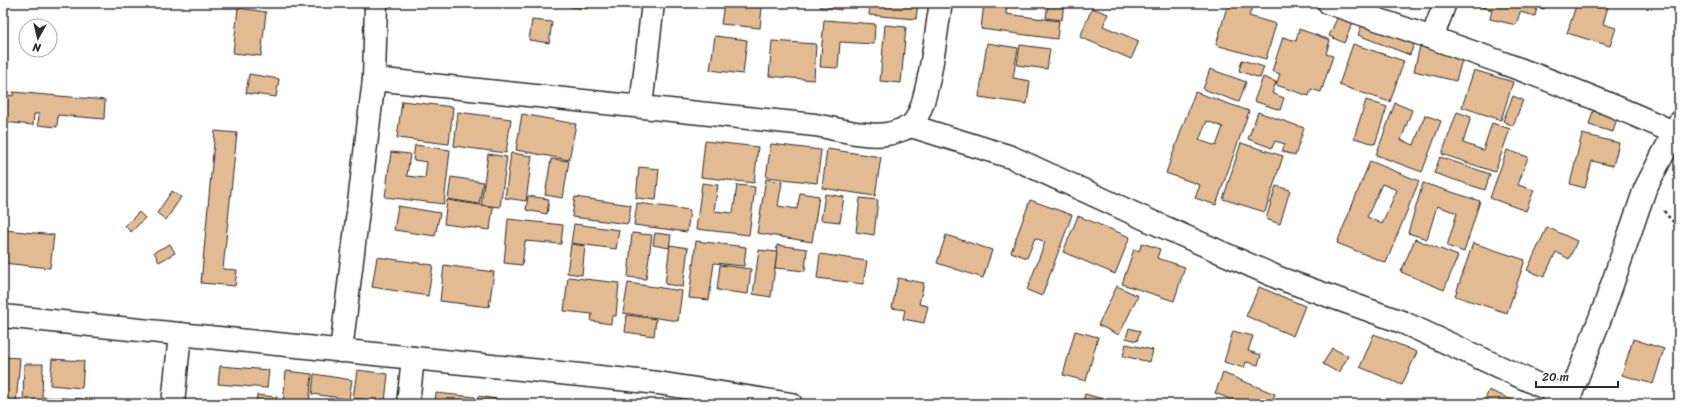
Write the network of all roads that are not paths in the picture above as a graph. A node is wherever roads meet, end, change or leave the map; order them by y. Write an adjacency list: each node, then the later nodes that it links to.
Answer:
1 (376, 3): 7 (street)
2 (653, 3): 8 (street)
3 (941, 3): 9 (street)
4 (1329, 3): 6 (street)
5 (1445, 3): 6 (street)
6 (1432, 38): 10 (street)
7 (374, 79): 8 (street); 13 (street)
8 (641, 106): 9 (street)
9 (911, 126): 16 (street)
10 (1676, 128): 16 (street)
11 (3, 316): 12 (street)
12 (180, 334): 13 (street); 17 (street)
13 (341, 351): 14 (street)
14 (413, 358): 15 (street); 18 (street)
15 (716, 399): 19 (street)
16 (1568, 402)
17 (173, 404)
18 (408, 404)
19 (791, 404)

